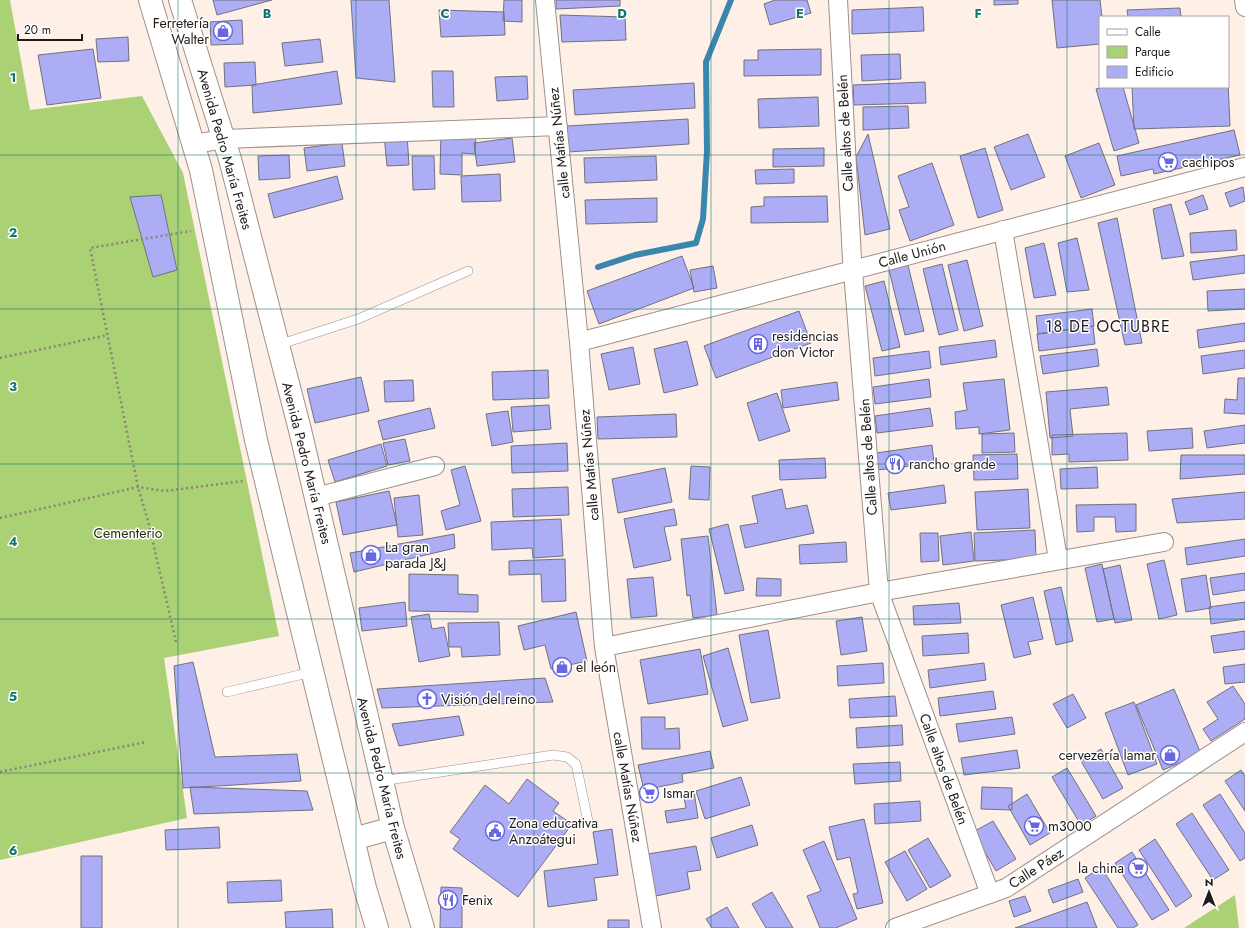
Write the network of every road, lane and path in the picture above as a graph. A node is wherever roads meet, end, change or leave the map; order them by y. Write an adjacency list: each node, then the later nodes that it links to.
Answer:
1 (150, 0): 9 (street, Avenida Pedro María Freites)
2 (180, 0): 8 (street, Avenida Pedro María Freites)
3 (545, 0): 7 (street, calle Matías Núñez)
4 (838, 0): 13 (street, Calle altos de Belén)
5 (1244, 0): 6 (street)
6 (1245, 6)
7 (558, 126): 8 (street); 16 (street, calle Matías Núñez)
8 (225, 140): 9 (street); 17 (street, Avenida Pedro María Freites)
9 (193, 144): 11 (street, Avenida Pedro María Freites)
10 (1245, 167): 12 (street, Calle Unión)
11 (213, 227): 15 (path); 20 (street, Avenida Pedro María Freites)
12 (1003, 230): 13 (street, Calle Unión); 25 (street)
13 (853, 269): 16 (street, Calle Unión); 26 (street, Calle altos de Belén)
14 (468, 271): 17 (lane)
15 (108, 335): 18 (path); 21 (path)
16 (579, 342): 28 (street, calle Matías Núñez)
17 (278, 345): 22 (street, Avenida Pedro María Freites)
18 (0, 358)
19 (435, 466): 22 (street)
20 (265, 478): 21 (path); 29 (street, Avenida Pedro María Freites)
21 (138, 486): 23 (path); 27 (path)
22 (316, 497): 34 (street, Avenida Pedro María Freites)
23 (0, 518)
24 (1164, 542): 25 (street)
25 (1058, 559): 26 (street)
26 (879, 592): 28 (street); 38 (street, Calle altos de Belén)
27 (176, 642)
28 (604, 647): 41 (street, calle Matías Núñez)
29 (312, 672): 30 (lane); 37 (street, Avenida Pedro María Freites)
30 (226, 692)
31 (1245, 732): 38 (street, Calle Páez)
32 (146, 742): 33 (path)
33 (0, 772)
34 (382, 782): 35 (lane); 36 (street, Avenida Pedro María Freites)
35 (588, 821)
36 (393, 828): 37 (street); 40 (street, Avenida Pedro María Freites)
37 (353, 839): 39 (street, Avenida Pedro María Freites)
38 (990, 894): 42 (street, Calle Páez)
39 (377, 928)
40 (423, 928)
41 (652, 928)
42 (894, 928)

